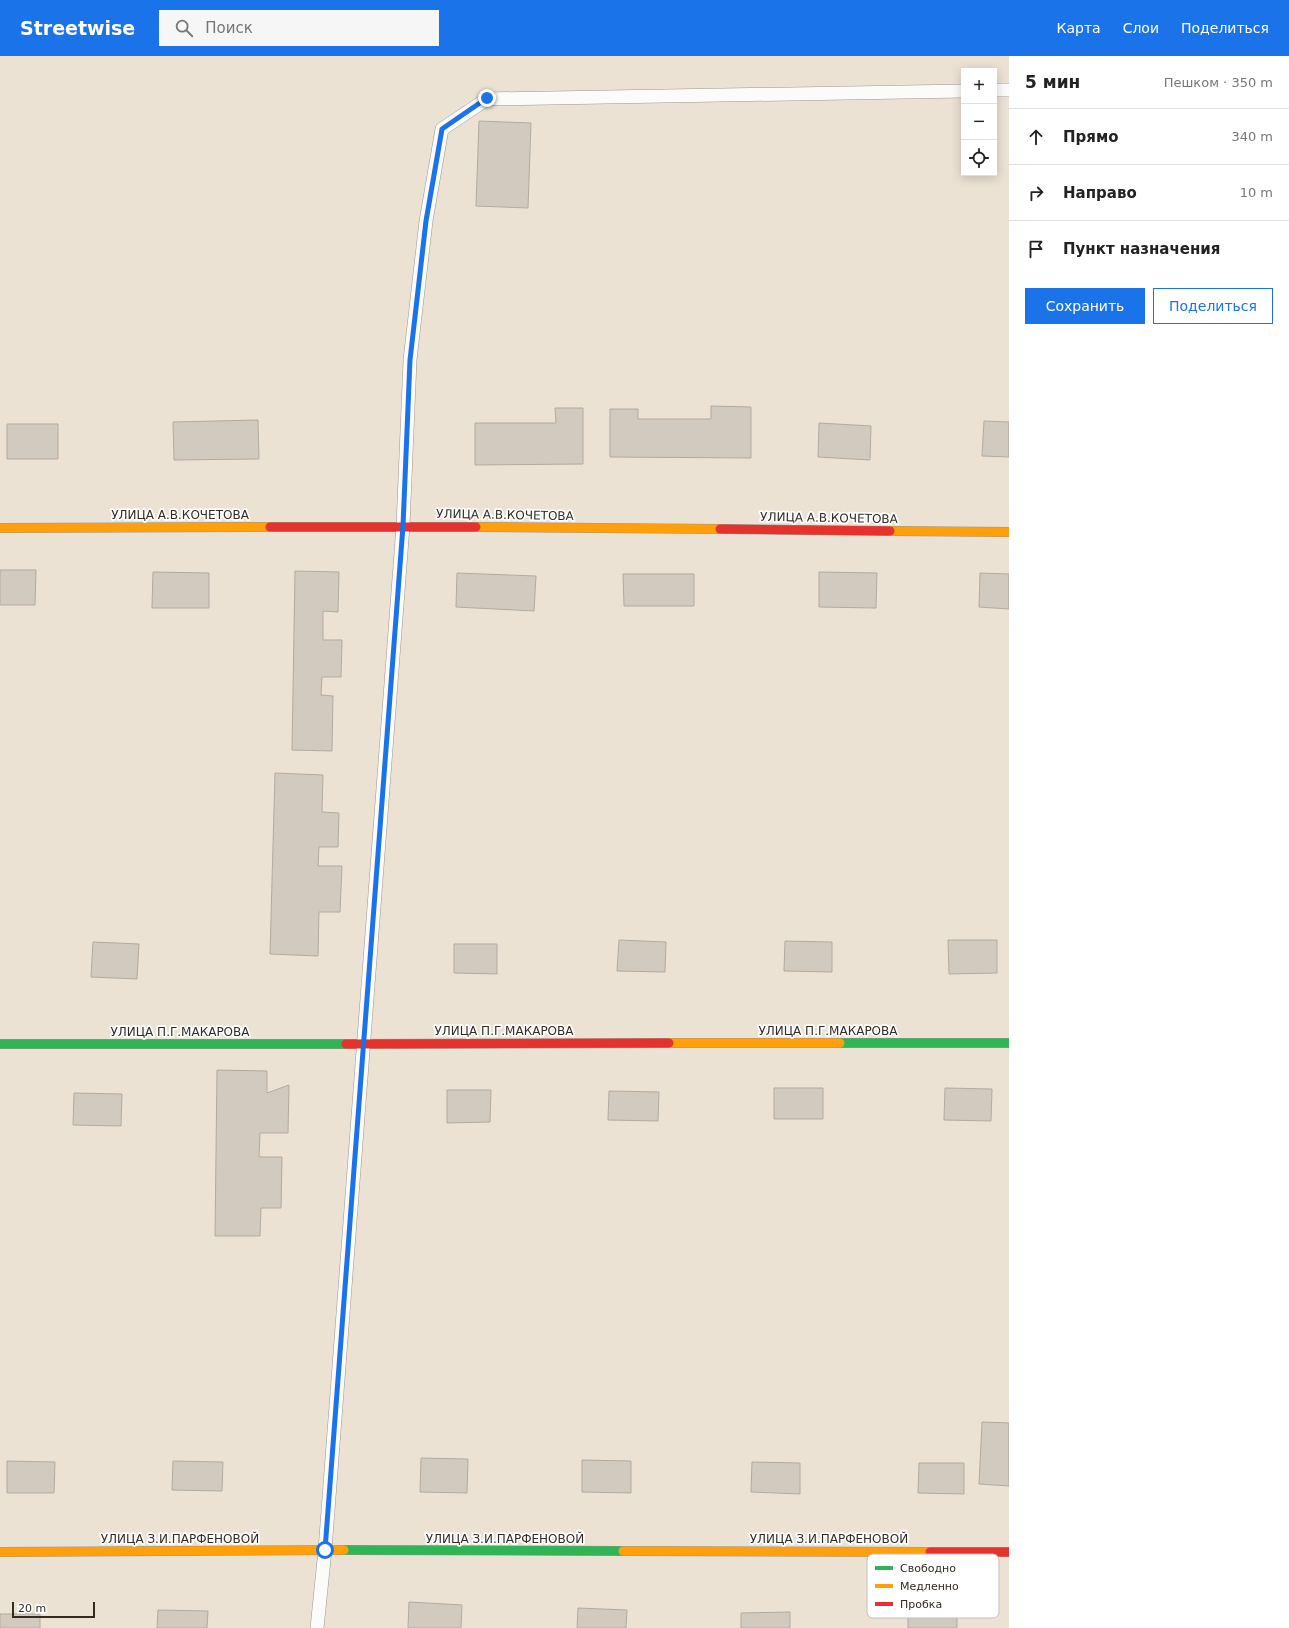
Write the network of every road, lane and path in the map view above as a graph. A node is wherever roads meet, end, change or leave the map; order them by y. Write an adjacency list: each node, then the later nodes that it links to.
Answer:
1 (997, 90): 2 (lane)
2 (1009, 90)
3 (961, 91): 4 (lane)
4 (403, 526): 5 (street, УЛИЦА А.В.КОЧЕТОВА); 6 (street, УЛИЦА А.В.КОЧЕТОВА); 7 (lane)
5 (0, 528)
6 (1009, 532)
7 (363, 1043): 8 (street, УЛИЦА П.Г.МАКАРОВА); 9 (street, УЛИЦА П.Г.МАКАРОВА); 10 (lane)
8 (1009, 1043)
9 (0, 1044)
10 (325, 1550): 11 (street, УЛИЦА З.И.ПАРФЕНОВОЙ); 12 (street, УЛИЦА З.И.ПАРФЕНОВОЙ); 13 (lane)
11 (0, 1552)
12 (1009, 1552)
13 (317, 1628)

